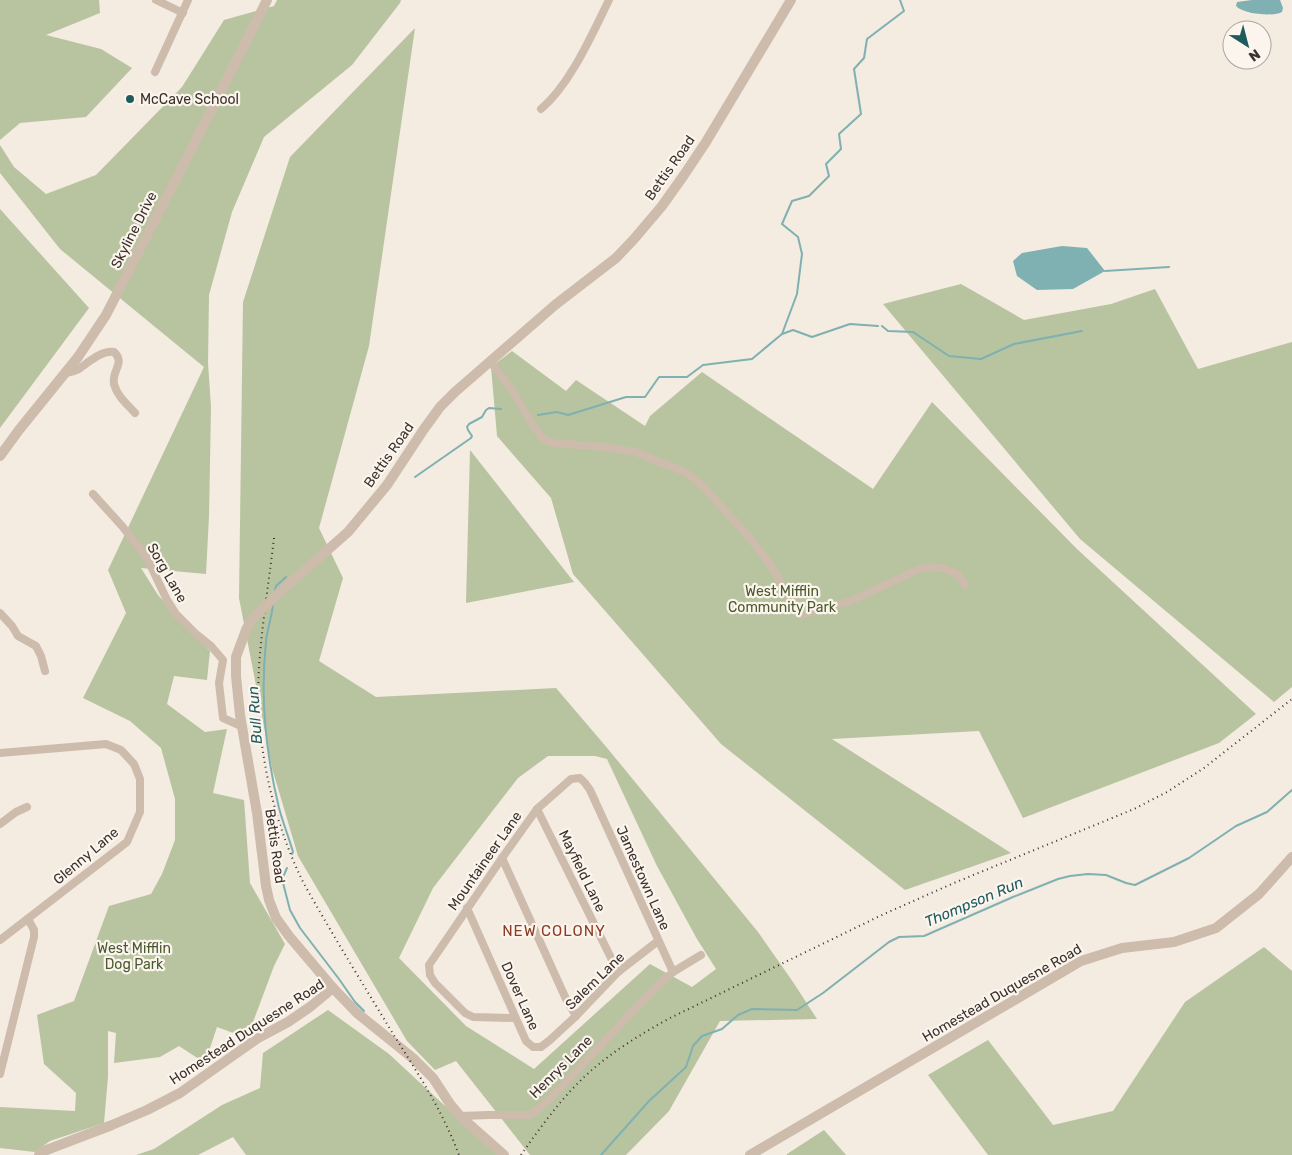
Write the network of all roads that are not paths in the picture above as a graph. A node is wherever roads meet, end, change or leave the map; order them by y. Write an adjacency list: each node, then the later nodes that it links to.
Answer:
1 (156, 0): 6 (street)
2 (188, 0): 6 (street)
3 (267, 0): 10 (street, Skyline Drive)
4 (609, 0): 8 (street)
5 (791, 0): 9 (street, Bettis Road)
6 (183, 13): 7 (street)
7 (155, 72)
8 (541, 109)
9 (490, 361): 14 (street); 17 (street, Bettis Road, bridge)
10 (65, 373): 11 (street); 12 (street, Skyline Drive)
11 (135, 413)
12 (0, 456)
13 (93, 494): 17 (street, Sorg Lane)
14 (965, 585)
15 (0, 613): 16 (street)
16 (45, 671)
17 (241, 726): 32 (street, Bettis Road)
18 (0, 753): 26 (street, Glenny Lane)
19 (580, 778): 21 (street, Mountaineer Lane); 28 (street, Jamestown Lane)
20 (26, 808): 22 (street)
21 (537, 808): 24 (street, Mountaineer Lane); 30 (street, Mayfield Lane)
22 (0, 824)
23 (1292, 856): 40 (street, Homestead Duquesne Road)
24 (502, 858): 25 (street, Mountaineer Lane); 33 (street)
25 (468, 908): 34 (street, Dover Lane); 34 (street, Mountaineer Lane)
26 (28, 919): 27 (street, Glenny Lane); 36 (street)
27 (0, 940)
28 (658, 941): 30 (street, Salem Lane); 31 (street, Jamestown Lane)
29 (701, 955): 31 (street)
30 (618, 972): 33 (street, Salem Lane)
31 (673, 972): 37 (street, Henrys Lane)
32 (333, 988): 37 (street, Homestead Duquesne Road); 38 (street, Homestead Duquesne Road)
33 (576, 1016): 35 (street, Salem Lane)
34 (515, 1018): 35 (street, Dover Lane)
35 (550, 1040)
36 (0, 1074)
37 (460, 1116): 39 (street, Homestead Duquesne Road)
38 (39, 1155)
39 (504, 1155)
40 (750, 1155)

